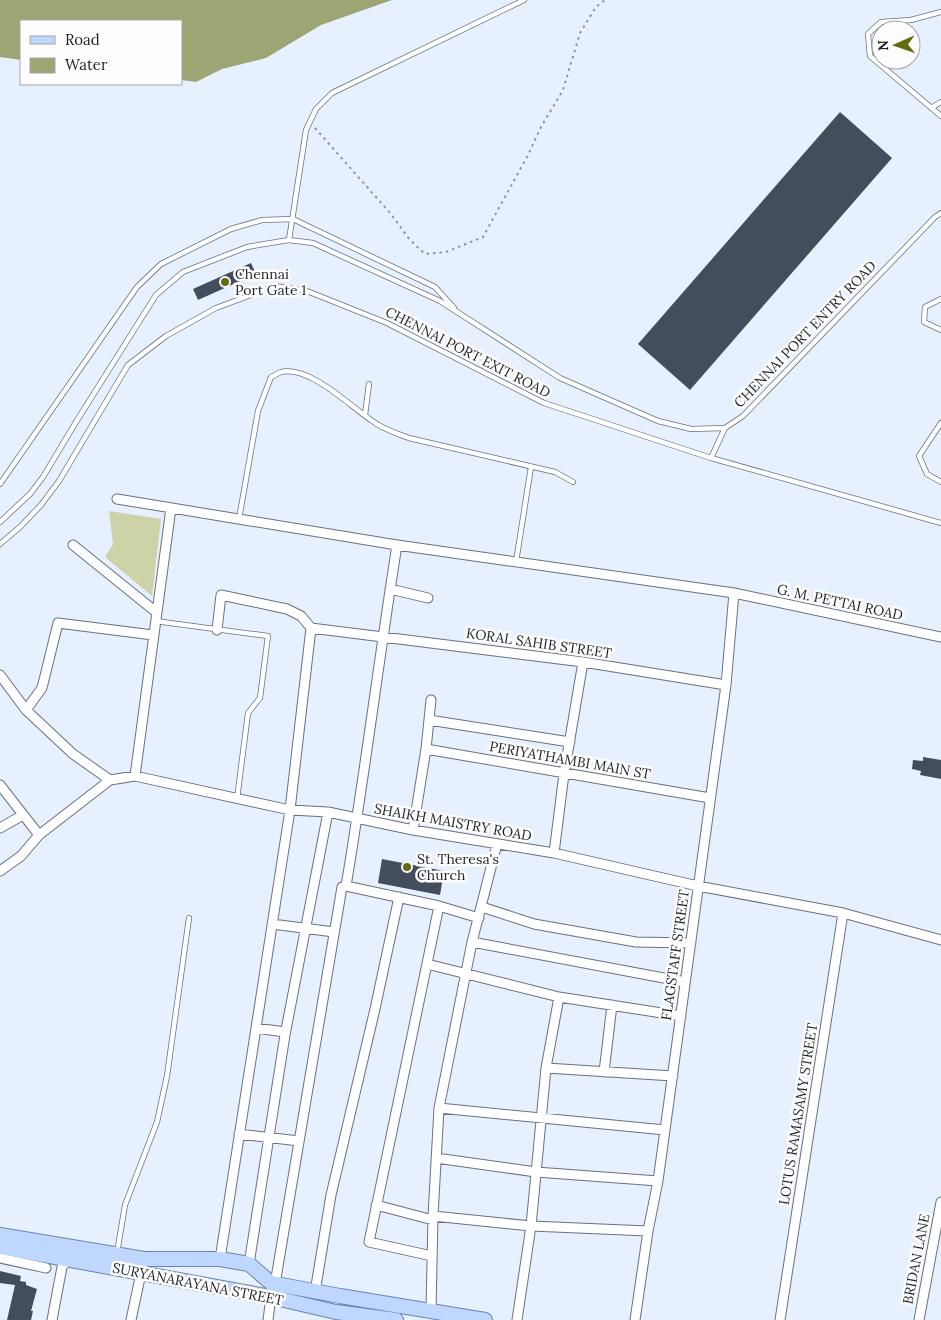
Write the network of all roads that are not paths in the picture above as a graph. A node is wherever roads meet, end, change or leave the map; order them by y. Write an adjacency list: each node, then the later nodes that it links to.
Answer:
1 (524, 0): 7 (lane)
2 (941, 12): 4 (lane)
3 (941, 102): 4 (lane)
4 (931, 108): 5 (lane)
5 (941, 116)
6 (941, 213): 15 (lane, CHENNAI PORT ENTRY ROAD)
7 (293, 219): 8 (lane); 10 (lane); 20 (lane)
8 (289, 240): 10 (lane); 24 (lane)
9 (941, 299): 11 (lane)
10 (459, 313): 15 (lane)
11 (941, 330)
12 (370, 384): 13 (lane)
13 (365, 415): 17 (lane); 23 (lane)
14 (941, 424): 19 (lane)
15 (725, 428): 16 (lane)
16 (711, 458): 25 (lane, CHENNAI PORT EXIT ROAD); 26 (lane, CHENNAI PORT EXIT ROAD)
17 (531, 467): 18 (lane); 29 (lane)
18 (573, 482)
19 (941, 482)
20 (0, 484)
21 (117, 499): 22 (street, G. M. PETTAI ROAD)
22 (171, 508): 23 (street, G. M. PETTAI ROAD); 33 (street)
23 (238, 519): 28 (street, G. M. PETTAI ROAD)
24 (0, 522)
25 (941, 523)
26 (0, 544)
27 (73, 545): 33 (street)
28 (397, 545): 29 (street, G. M. PETTAI ROAD); 30 (street)
29 (516, 562): 31 (street, G. M. PETTAI ROAD)
30 (390, 589): 32 (street); 38 (street)
31 (734, 593): 39 (street, G. M. PETTAI ROAD); 42 (street, FLAGSTAFF STREET)
32 (428, 598)
33 (156, 612): 34 (street)
34 (155, 621): 36 (lane); 37 (street)
35 (312, 628): 36 (street); 38 (street, KORAL SAHIB STREET); 54 (street)
36 (217, 630): 53 (lane)
37 (154, 635): 44 (street); 49 (street)
38 (382, 636): 40 (street, KORAL SAHIB STREET); 57 (street)
39 (941, 637)
40 (583, 662): 42 (street, KORAL SAHIB STREET); 46 (street)
41 (0, 675): 44 (street)
42 (726, 685): 52 (street, FLAGSTAFF STREET)
43 (431, 700): 45 (street)
44 (26, 710): 50 (street)
45 (429, 720): 46 (street); 47 (street)
46 (570, 742): 48 (street)
47 (426, 749): 48 (street, PERIYATHAMBI MAIN ST); 59 (street)
48 (564, 774): 52 (street, PERIYATHAMBI MAIN ST); 62 (street)
49 (135, 776): 50 (street, SHAIKH MAISTRY ROAD); 53 (street, SHAIKH MAISTRY ROAD)
50 (110, 780): 60 (street, SHAIKH MAISTRY ROAD)
51 (0, 785): 56 (street)
52 (710, 798): 65 (street, FLAGSTAFF STREET)
53 (237, 799): 54 (street, SHAIKH MAISTRY ROAD)
54 (290, 810): 55 (street, SHAIKH MAISTRY ROAD); 72 (street)
55 (328, 812): 57 (street, SHAIKH MAISTRY ROAD); 73 (street)
56 (23, 815): 58 (street); 60 (street)
57 (357, 819): 59 (street, SHAIKH MAISTRY ROAD); 64 (street)
58 (0, 828)
59 (413, 830): 61 (street, SHAIKH MAISTRY ROAD)
60 (39, 835): 63 (street, SHAIKH MAISTRY ROAD)
61 (497, 844): 62 (street, SHAIKH MAISTRY ROAD); 68 (street)
62 (554, 852): 65 (street, SHAIKH MAISTRY ROAD)
63 (0, 871)
64 (346, 886): 66 (street); 74 (street)
65 (698, 886): 69 (street, SHAIKH MAISTRY ROAD); 77 (street, FLAGSTAFF STREET)
66 (399, 897): 67 (street); 112 (street)
67 (439, 906): 71 (street); 78 (street)
68 (482, 907): 71 (street); 77 (street)
69 (843, 913): 75 (street, SHAIKH MAISTRY ROAD); 122 (street, LOTUS RAMASAMY STREET)
70 (189, 918): 104 (lane)
71 (479, 918): 76 (street)
72 (272, 924): 73 (street); 84 (street)
73 (306, 929): 74 (street); 85 (street)
74 (334, 932): 94 (street)
75 (941, 940)
76 (472, 942): 79 (street); 80 (street)
77 (690, 943): 80 (street, FLAGSTAFF STREET)
78 (427, 964): 79 (street); 99 (street)
79 (466, 975): 81 (street); 89 (street)
80 (685, 982): 83 (street, FLAGSTAFF STREET)
81 (559, 997): 82 (street); 86 (street)
82 (612, 1005): 83 (street); 87 (street)
83 (680, 1016): 88 (street, FLAGSTAFF STREET)
84 (256, 1028): 85 (street); 92 (street)
85 (285, 1032): 93 (street)
86 (546, 1068): 87 (street); 90 (street)
87 (604, 1072): 88 (street)
88 (672, 1076): 91 (street, FLAGSTAFF STREET)
89 (439, 1108): 90 (street); 95 (street)
90 (541, 1119): 91 (street); 96 (street)
91 (665, 1130): 97 (street, FLAGSTAFF STREET)
92 (239, 1134): 93 (street); 106 (street)
93 (269, 1138): 94 (street); 108 (street)
94 (299, 1141): 111 (street)
95 (436, 1158): 96 (street); 100 (street)
96 (536, 1172): 97 (street); 101 (street)
97 (658, 1181): 102 (street, FLAGSTAFF STREET)
98 (941, 1202): 123 (street, BRIDAN LANE)
99 (376, 1206): 100 (street); 105 (street)
100 (433, 1218): 101 (street); 105 (street)
101 (530, 1226): 102 (street); 120 (street)
102 (648, 1231): 121 (street, FLAGSTAFF STREET)
103 (1, 1249): 104 (main road, SURYANARAYANA STREET); 107 (main road, SURYANARAYANA STREET); 110 (street)
104 (116, 1254): 109 (main road, SURYANARAYANA STREET)
105 (432, 1256): 113 (street)
106 (220, 1259): 108 (main road, SURYANARAYANA STREET); 109 (main road, SURYANARAYANA STREET)
107 (68, 1260): 109 (main road, SURYANARAYANA STREET); 115 (street)
108 (249, 1264): 111 (main road, SURYANARAYANA STREET)
109 (142, 1265): 111 (main road, SURYANARAYANA STREET); 116 (street)
110 (46, 1268)
111 (273, 1290): 112 (main road, SURYANARAYANA STREET); 114 (main road, SURYANARAYANA STREET); 117 (street)
112 (316, 1292): 113 (main road, SURYANARAYANA STREET)
113 (431, 1311): 119 (main road, SURYANARAYANA STREET)
114 (335, 1316): 118 (main road, SURYANARAYANA STREET)
115 (52, 1320)
116 (131, 1320)
117 (268, 1320)
118 (396, 1320)
119 (485, 1320)
120 (517, 1320)
121 (635, 1320)
122 (780, 1320)
123 (919, 1320)

